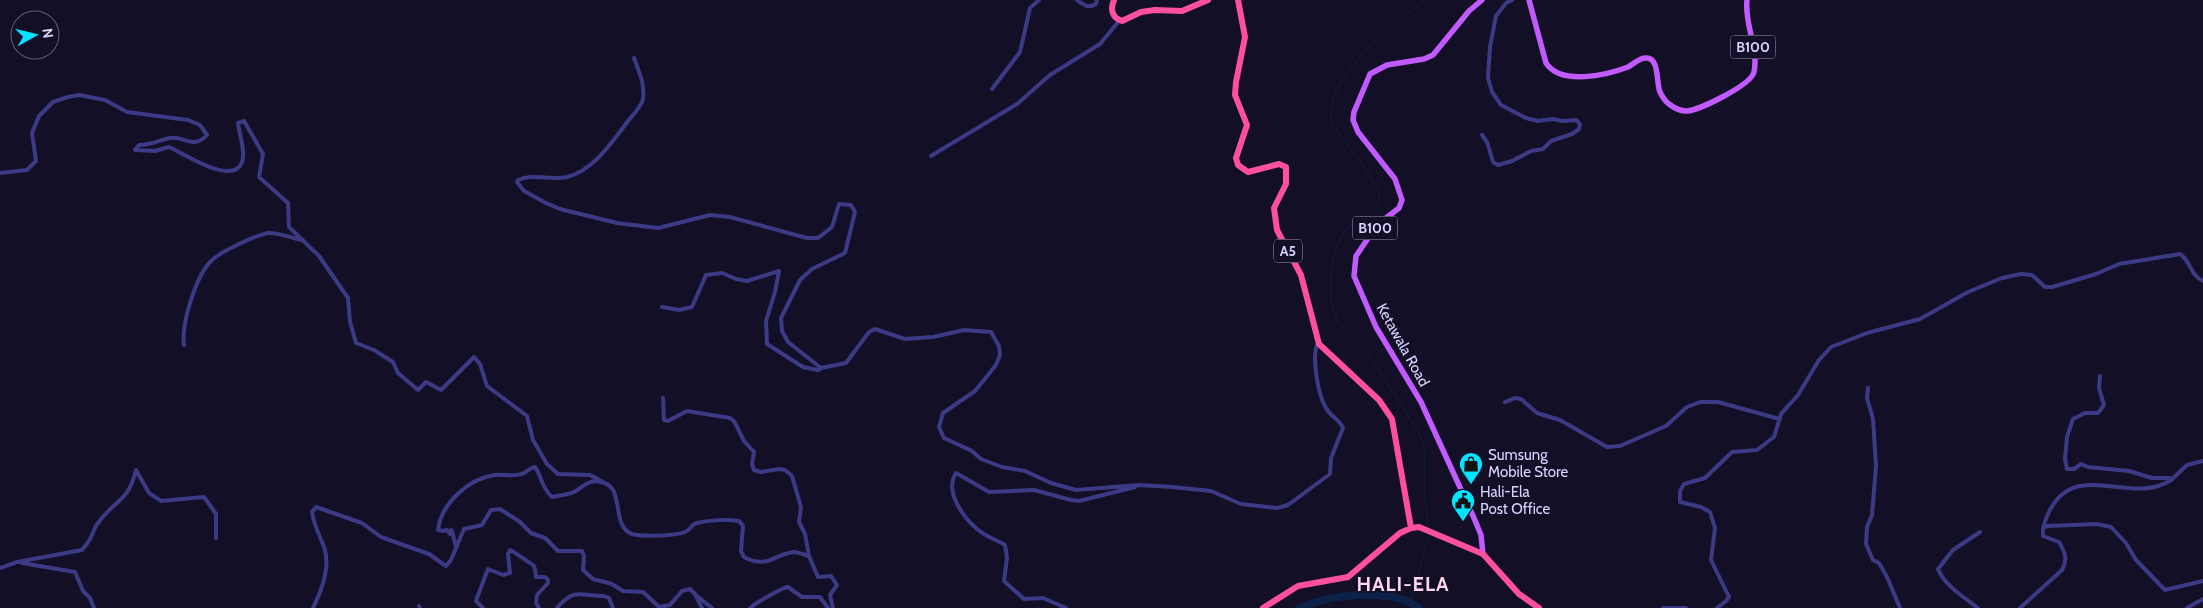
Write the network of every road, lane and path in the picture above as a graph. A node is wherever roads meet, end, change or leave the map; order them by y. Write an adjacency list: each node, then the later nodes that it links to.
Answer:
1 (1039, 0): 13 (street)
2 (1077, 0): 3 (street)
3 (1097, 0)
4 (1114, 0): 11 (highway)
5 (1208, 0): 11 (highway)
6 (1238, 0): 20 (highway, A5)
7 (1482, 0): 37 (main road, Ketawala Road / B100)
8 (1512, 0): 14 (street)
9 (1530, 0): 10 (main road, B100)
10 (1747, 0)
11 (1120, 20): 15 (street)
12 (634, 58): 22 (street)
13 (992, 89)
14 (1482, 135)
15 (931, 156)
16 (0, 173): 17 (street)
17 (301, 240): 21 (street); 30 (street)
18 (2203, 281): 27 (street)
19 (662, 307): 22 (street)
20 (1318, 342): 31 (street); 32 (highway, A5)
21 (184, 346)
22 (821, 368): 31 (street)
23 (2100, 376): 29 (street)
24 (1868, 388): 61 (street)
25 (663, 398): 38 (street)
26 (1505, 402): 27 (street)
27 (1780, 419): 60 (street)
28 (2203, 461): 29 (street)
29 (2171, 480): 33 (street)
30 (603, 482): 36 (street); 38 (street)
31 (1139, 485): 55 (street)
32 (1411, 528): 37 (highway); 56 (highway)
33 (2043, 528): 41 (street); 63 (street)
34 (1980, 532): 62 (street)
35 (216, 538): 39 (street)
36 (456, 547): 42 (street); 45 (street)
37 (1483, 554): 57 (highway)
38 (809, 556): 54 (street)
39 (17, 562): 40 (street); 44 (street)
40 (0, 568)
41 (2203, 581)
42 (695, 594): 50 (street); 51 (street)
43 (2203, 599): 64 (street)
44 (94, 608)
45 (313, 608)
46 (483, 608): 47 (street)
47 (539, 608)
48 (557, 608): 49 (street)
49 (613, 608)
50 (702, 608)
51 (712, 608)
52 (750, 608): 53 (street)
53 (828, 608)
54 (833, 608)
55 (1066, 608)
56 (1264, 608)
57 (1539, 608)
58 (1663, 608): 59 (street)
59 (1686, 608)
60 (1717, 608)
61 (1900, 608)
62 (1978, 608)
63 (2020, 608)
64 (2187, 608)

